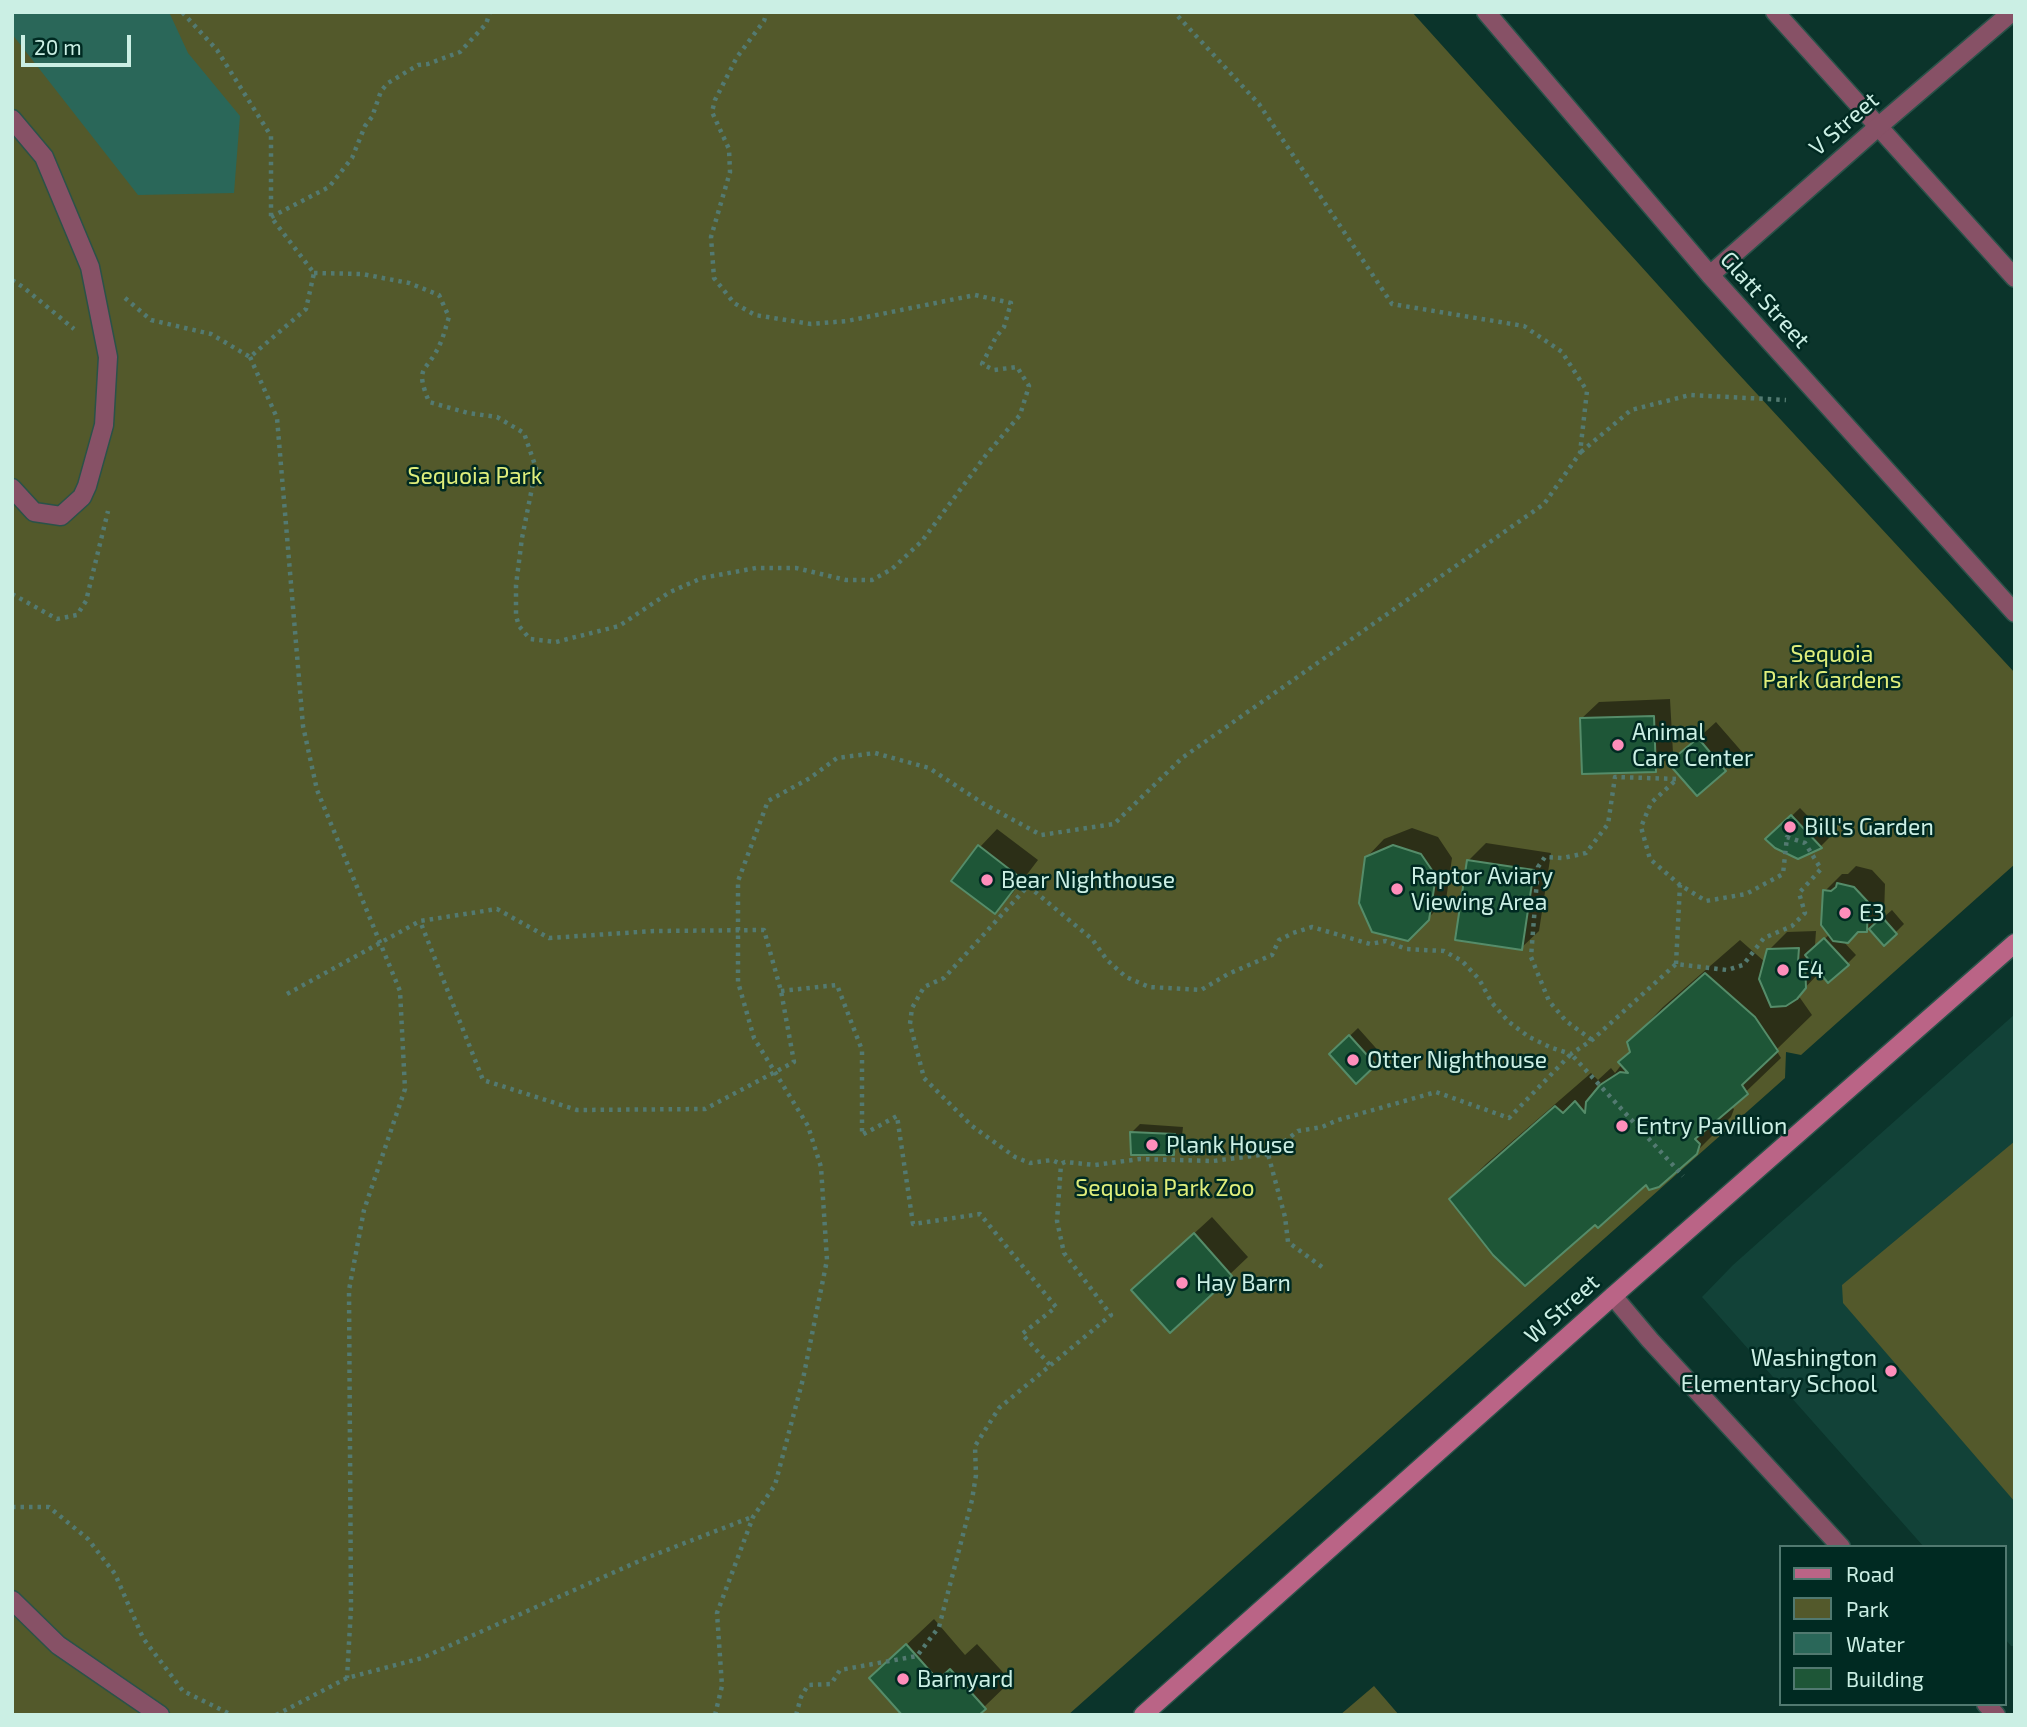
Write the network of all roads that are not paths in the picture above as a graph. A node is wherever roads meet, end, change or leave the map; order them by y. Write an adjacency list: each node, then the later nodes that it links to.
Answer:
1 (1486, 12): 6 (street, Glatt Street)
2 (1775, 12): 5 (street)
3 (2012, 12): 5 (street, V Street)
4 (12, 119): 8 (street)
5 (1879, 126): 6 (street, V Street); 7 (street)
6 (1710, 275): 9 (street, Glatt Street)
7 (2015, 278)
8 (12, 488)
9 (2015, 613)
10 (2015, 943): 11 (main road, W Street)
11 (1613, 1296): 12 (street); 15 (main road, W Street)
12 (1839, 1545)
13 (12, 1600): 14 (street)
14 (160, 1715)
15 (1143, 1715)

